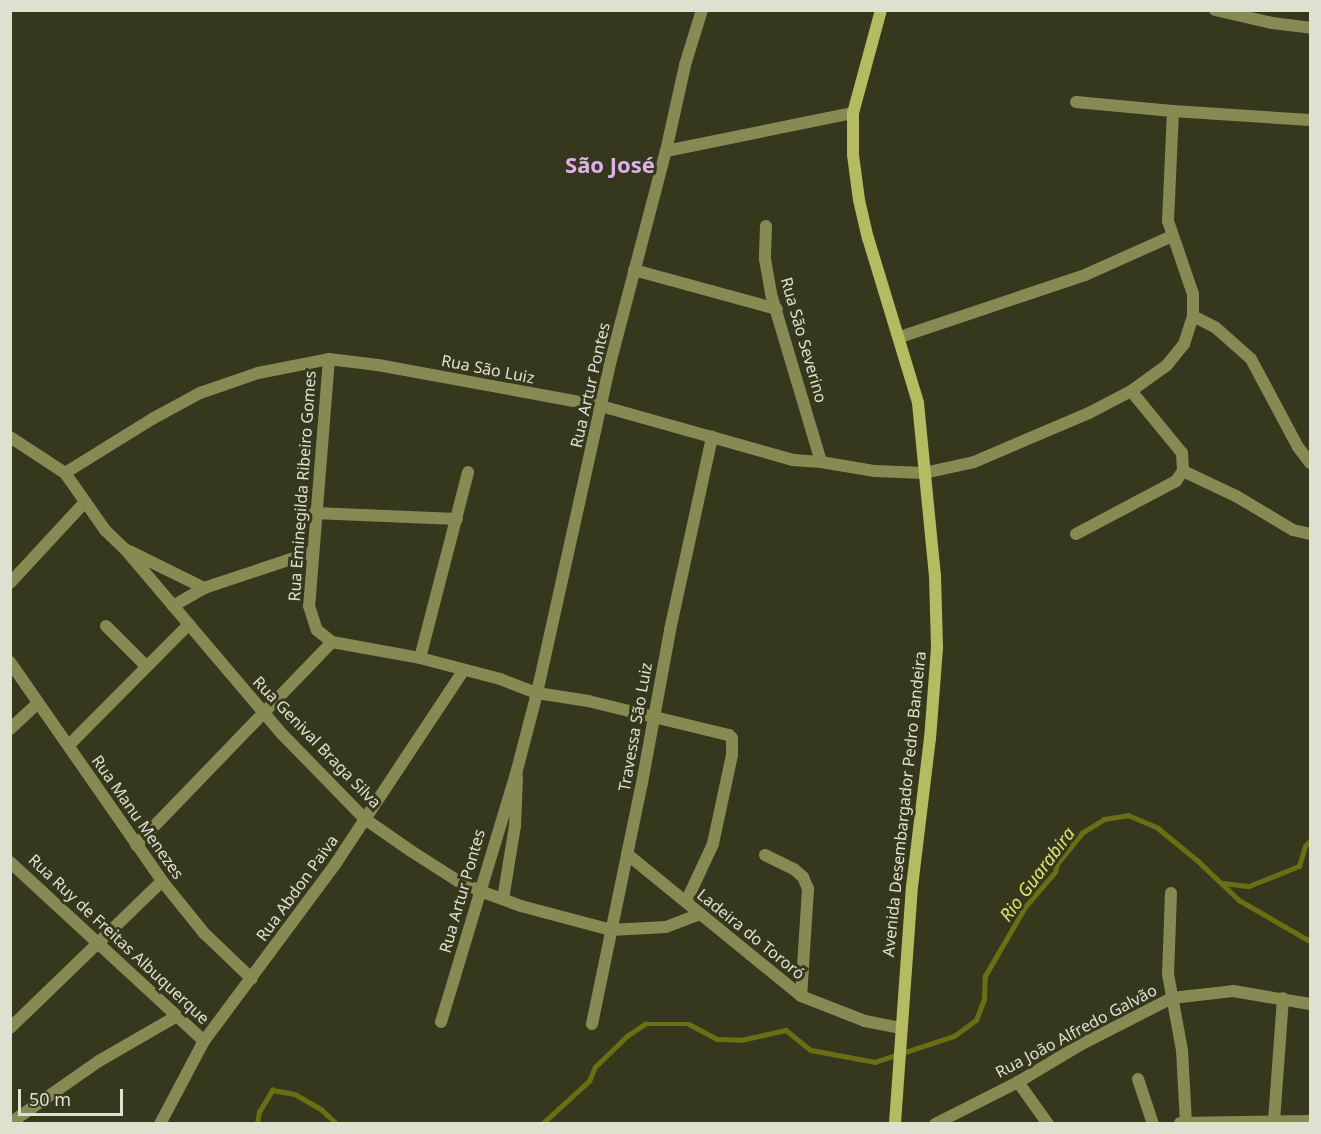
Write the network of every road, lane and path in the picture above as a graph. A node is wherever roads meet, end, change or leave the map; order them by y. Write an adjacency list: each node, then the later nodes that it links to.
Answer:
1 (702, 10): 10 (street, Rua Artur Pontes)
2 (881, 10): 8 (main road, Avenida Desembargador Pedro Bandeira)
3 (1215, 10): 4 (street)
4 (1273, 17): 5 (street)
5 (1311, 28)
6 (1076, 102): 7 (street)
7 (1173, 111): 9 (street); 12 (street)
8 (853, 113): 10 (street); 16 (main road, Avenida Desembargador Pedro Bandeira)
9 (1311, 120)
10 (666, 151): 13 (street, Rua Artur Pontes)
11 (766, 226): 14 (street, Rua São Severino)
12 (1172, 236): 15 (street); 16 (street)
13 (634, 270): 14 (street); 19 (street, Rua Artur Pontes)
14 (777, 309): 22 (street, Rua São Severino)
15 (1193, 316): 18 (street, Rua São Luiz); 23 (street)
16 (900, 337): 27 (main road, Avenida Desembargador Pedro Bandeira)
17 (328, 359): 19 (street, Rua São Luiz); 26 (street, Rua São Luiz); 29 (street, Rua Eminegilda Ribeiro Gomes)
18 (1131, 391): 24 (street); 27 (street, Rua São Luiz)
19 (601, 406): 21 (street, Rua São Luiz); 45 (street, Rua Artur Pontes)
20 (10, 437): 26 (street, Rua Genival Braga Silva)
21 (712, 437): 22 (street, Rua São Luiz); 48 (street, Travessa São Luiz)
22 (821, 462): 27 (street, Rua São Luiz)
23 (1311, 463)
24 (1183, 471): 31 (street); 32 (street)
25 (468, 472): 30 (street)
26 (64, 473): 28 (street, Rua Genival Braga Silva)
27 (924, 473): 74 (main road, Avenida Desembargador Pedro Bandeira)
28 (84, 503): 33 (street, Rua Genival Braga Silva); 35 (street)
29 (314, 513): 30 (street); 34 (street, Rua Eminegilda Ribeiro Gomes)
30 (456, 519): 41 (street)
31 (1076, 534)
32 (1311, 534)
33 (125, 549): 36 (street, Rua Genival Braga Silva); 37 (street, Rua Genival Braga Silva)
34 (312, 552): 36 (street); 40 (street, Rua Eminegilda Ribeiro Gomes)
35 (10, 583)
36 (204, 588): 37 (street)
37 (173, 606): 38 (street, Rua Genival Braga Silva)
38 (189, 624): 43 (street); 47 (street, Rua Genival Braga Silva)
39 (106, 626): 43 (street)
40 (332, 642): 41 (street); 47 (street)
41 (420, 658): 44 (street)
42 (10, 662): 46 (street, Rua Manu Menezes)
43 (146, 666): 50 (street)
44 (463, 671): 45 (street); 52 (street, Rua Abdon Paiva)
45 (537, 693): 48 (street); 51 (street, Rua Artur Pontes)
46 (38, 703): 49 (street); 50 (street, Rua Manu Menezes)
47 (263, 712): 52 (street, Rua Genival Braga Silva); 53 (street)
48 (653, 716): 54 (street, Travessa São Luiz); 61 (street)
49 (10, 729)
50 (69, 745): 53 (street, Rua Manu Menezes)
51 (517, 770): 58 (street, Rua Artur Pontes); 60 (street, Rua Artur Pontes)
52 (366, 819): 58 (street, Rua Genival Braga Silva); 65 (street, Rua Abdon Paiva)
53 (136, 845): 57 (street, Rua Manu Menezes)
54 (627, 854): 61 (street, Ladeira do Tororó); 63 (street, Travessa São Luiz)
55 (765, 855): 66 (street)
56 (13, 870): 64 (street, Rua Ruy de Freitas Albuquerque)
57 (162, 881): 64 (street); 65 (street, Rua Manu Menezes)
58 (480, 891): 60 (street, Rua Genival Braga Silva); 71 (street, Rua Artur Pontes)
59 (1172, 893): 67 (street)
60 (503, 899): 63 (street, Rua Genival Braga Silva)
61 (686, 902): 62 (street, Ladeira do Tororó)
62 (700, 914): 63 (street, Rua Genival Braga Silva); 66 (street, Ladeira do Tororó)
63 (611, 930): 72 (street, Travessa São Luiz)
64 (99, 943): 70 (street, Rua Ruy de Freitas Albuquerque); 73 (street)
65 (252, 979): 75 (street, Rua Abdon Paiva)
66 (801, 996): 74 (street, Ladeira do Tororó)
67 (1172, 998): 68 (street, Rua João Alfredo Galvão); 77 (street, Rua João Alfredo Galvão); 81 (street)
68 (1283, 998): 69 (street, Rua João Alfredo Galvão); 79 (street)
69 (1311, 1004)
70 (177, 1016): 75 (street, Rua Ruy de Freitas Albuquerque); 78 (street)
71 (441, 1022)
72 (592, 1024)
73 (10, 1028)
74 (900, 1033): 83 (main road, Avenida Desembargador Pedro Bandeira)
75 (204, 1041): 82 (street, Rua Abdon Paiva)
76 (1138, 1079): 86 (street)
77 (1018, 1082): 84 (street, Rua João Alfredo Galvão); 85 (street)
78 (13, 1121)
79 (1274, 1121): 80 (street); 81 (street)
80 (1311, 1121)
81 (1184, 1123)
82 (160, 1124)
83 (895, 1124)
84 (935, 1124)
85 (1048, 1124)
86 (1153, 1124)

